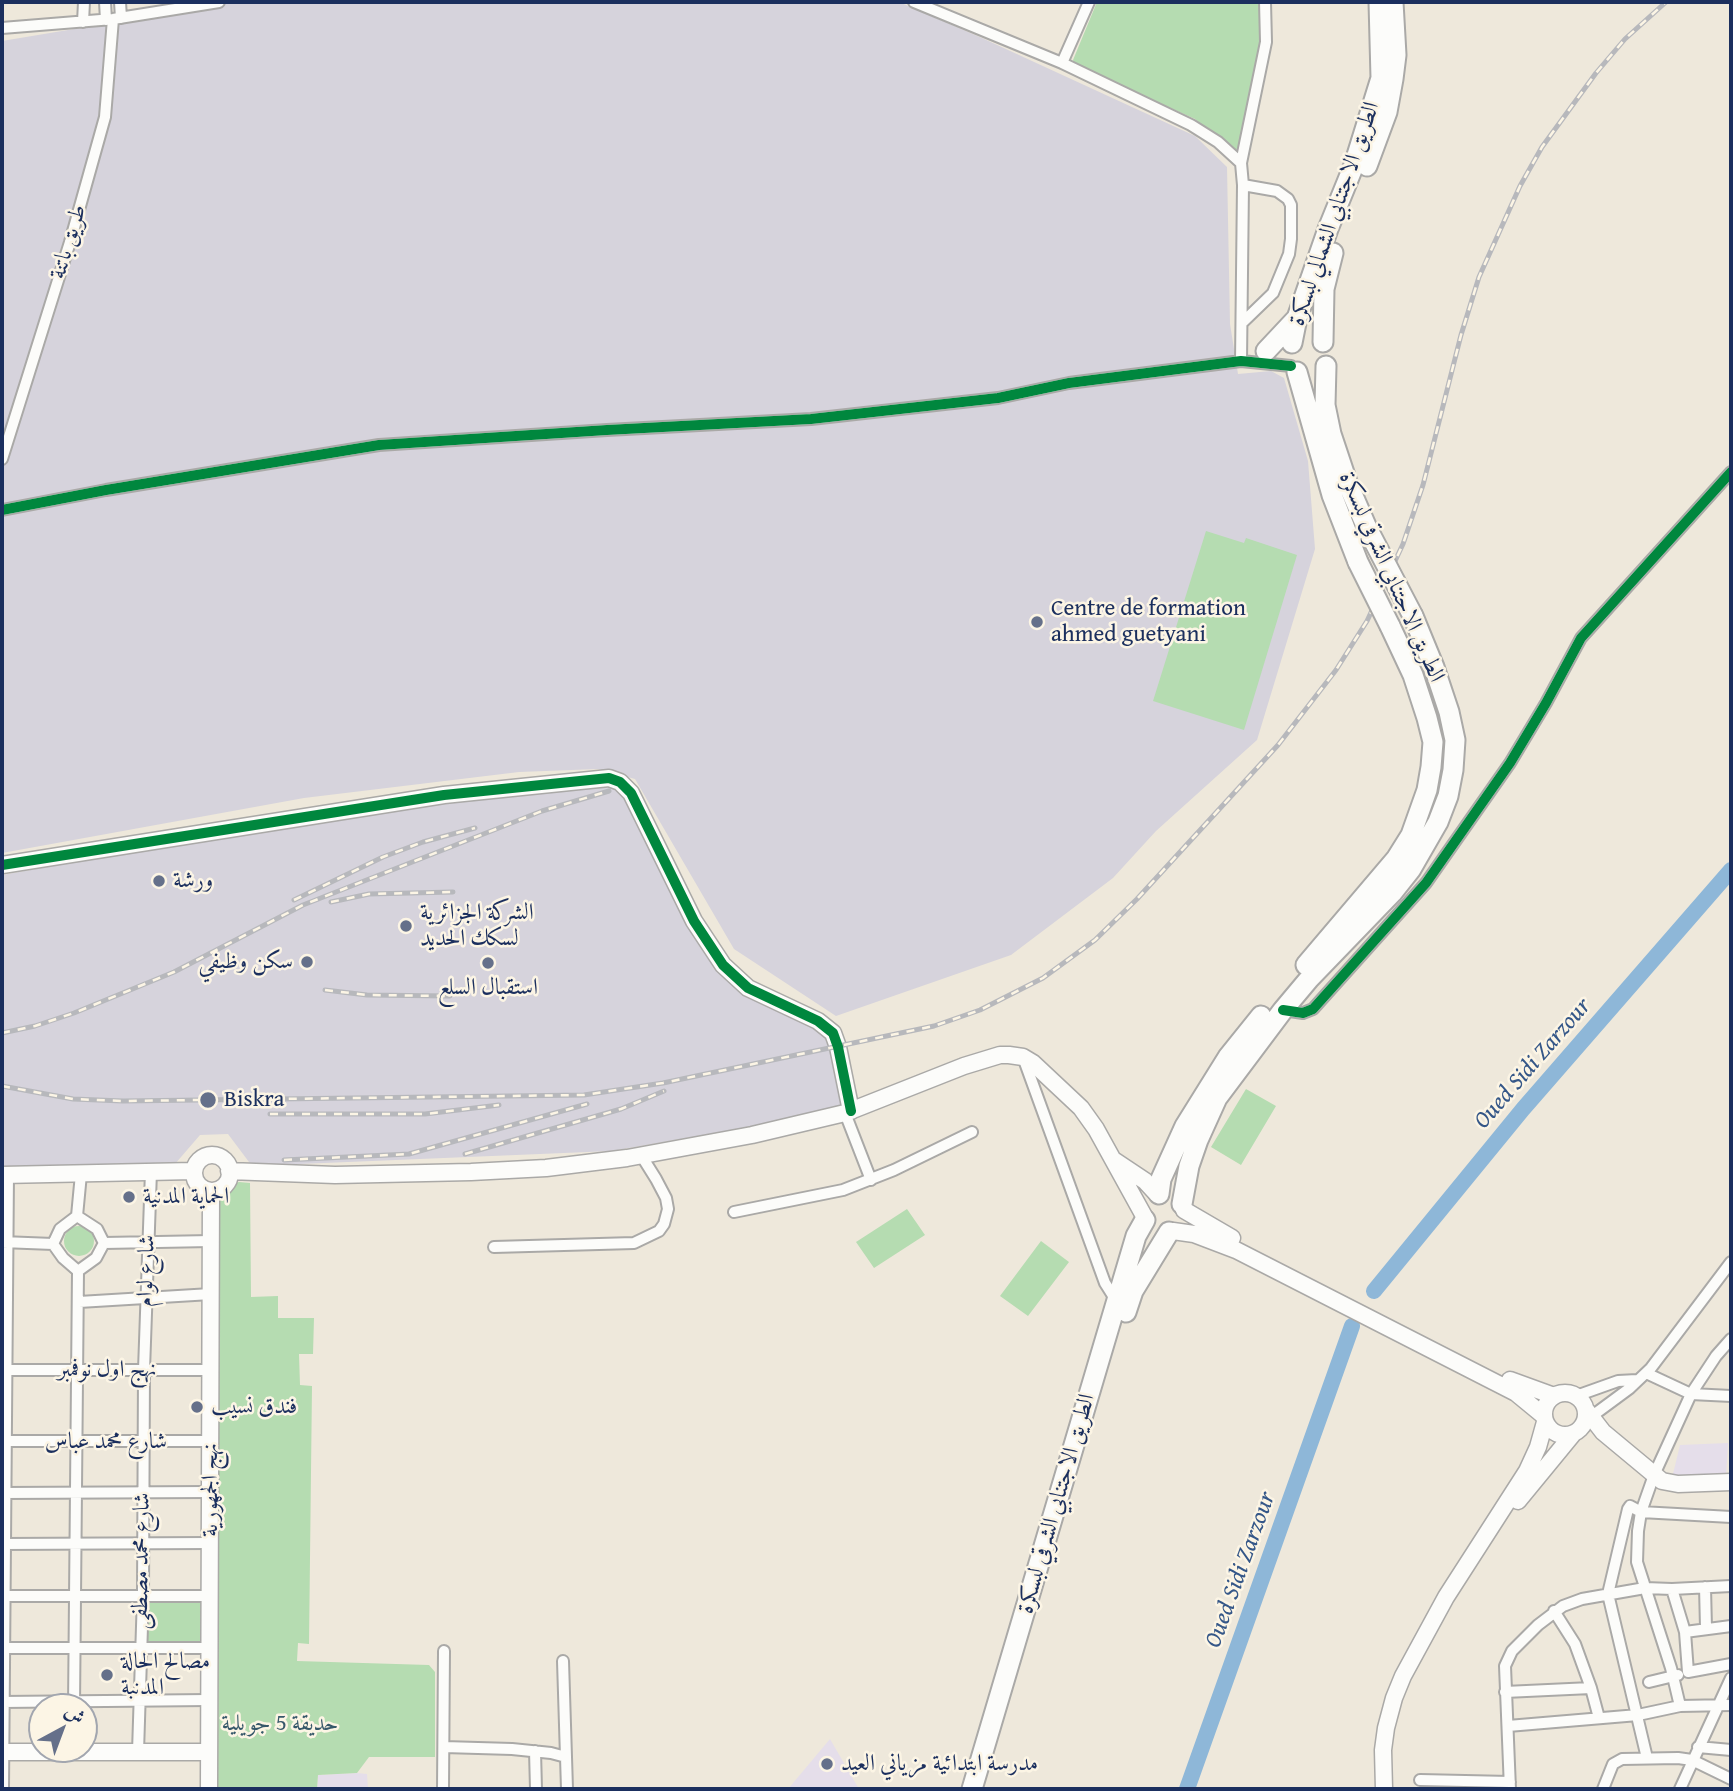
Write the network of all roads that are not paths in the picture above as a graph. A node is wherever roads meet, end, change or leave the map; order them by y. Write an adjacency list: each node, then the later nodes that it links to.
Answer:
1 (84, 2): 11 (street)
2 (105, 2): 10 (street, طريق باتنة)
3 (120, 2): 10 (street, طريق باتنة)
4 (219, 2): 10 (street)
5 (914, 2): 13 (street)
6 (1089, 2): 13 (street)
7 (1265, 2): 14 (street)
8 (1380, 2): 16 (highway, الطريق الاجتنابي الشمالي لبسكرة)
9 (1393, 2): 18 (highway, الطريق الاجتنابي الشمالي لبسكرة)
10 (113, 19): 11 (street); 23 (street, طريق باتنة)
11 (83, 22): 12 (street)
12 (2, 29)
13 (1062, 63): 14 (street)
14 (1241, 163): 15 (street)
15 (1243, 184): 17 (street); 17 (street)
16 (1297, 318): 19 (highway, الطريق الاجتنابي الشمالي لبسكرة); 20 (highway)
17 (1243, 322): 20 (street)
18 (1323, 342): 19 (highway); 21 (highway)
19 (1292, 344): 20 (street); 22 (highway)
20 (1253, 357): 22 (street); 25 (street)
21 (1326, 366): 22 (highway); 27 (highway, الطريق الاجتنابي الشرقي لبسكرة, bridge)
22 (1294, 369): 42 (highway, الطريق الاجتنابي الشرقي لبسكرة, bridge)
23 (2, 459)
24 (1731, 472): 27 (street)
25 (2, 510)
26 (2, 865): 31 (main road)
27 (1283, 1010): 43 (highway, الطريق الاجتنابي الشرقي لبسكرة)
28 (1023, 1057): 29 (main road); 30 (street); 31 (main road)
29 (1060, 1088): 30 (street); 34 (main road)
30 (1037, 1098): 59 (street)
31 (848, 1112): 33 (main road); 40 (street)
32 (972, 1132): 40 (street)
33 (641, 1155): 37 (main road); 53 (street)
34 (1114, 1160): 42 (main road); 46 (main road)
35 (151, 1171): 36 (main road); 38 (main road); 50 (street, شارع لوام)
36 (194, 1171): 37 (main road); 41 (main road)
37 (229, 1171): 41 (main road)
38 (80, 1174): 39 (main road); 45 (street)
39 (5, 1175): 49 (street)
40 (871, 1180): 44 (street)
41 (211, 1191): 48 (main road, نهج الجمهورية)
42 (1158, 1194): 43 (highway); 46 (highway)
43 (1183, 1207): 47 (highway); 67 (main road)
44 (734, 1212)
45 (77, 1216): 51 (street); 52 (street)
46 (1145, 1218): 47 (highway); 59 (highway, الطريق الاجتنابي الشرقي لبسكرة)
47 (1171, 1231): 70 (main road); 147 (highway, الطريق الاجتنابي الشرقي لبسكرة)
48 (211, 1241): 50 (street); 56 (main road, نهج الجمهورية)
49 (6, 1242): 52 (street); 61 (street)
50 (148, 1242): 51 (street); 57 (street, شارع لوام)
51 (104, 1243): 55 (street)
52 (53, 1244): 55 (street)
53 (494, 1247)
54 (1731, 1262): 65 (street)
55 (78, 1271): 58 (street)
56 (211, 1294): 57 (street); 64 (main road, نهج الجمهورية)
57 (147, 1297): 58 (street); 63 (street, شارع لوام)
58 (79, 1302): 62 (street)
59 (1117, 1302): 146 (highway, الطريق الاجتنابي الشرقي لبسكرة)
60 (1731, 1339): 66 (street)
61 (5, 1370): 62 (street, نهج اول نوفمبر); 72 (street)
62 (78, 1370): 63 (street, نهج اول نوفمبر); 74 (street)
63 (144, 1370): 64 (street, نهج اول نوفمبر); 75 (street, شارع محمد مصطفى)
64 (211, 1370): 73 (main road, نهج الجمهورية)
65 (1642, 1376): 66 (street); 68 (street); 71 (street)
66 (1691, 1394): 69 (street); 76 (street)
67 (1554, 1396): 68 (main road); 70 (main road)
68 (1576, 1396): 71 (main road)
69 (1731, 1396)
70 (1544, 1419): 71 (main road); 148 (main road)
71 (1583, 1422): 76 (main road); 149 (main road)
72 (4, 1441): 74 (street, شارع محمد عباس); 81 (street)
73 (211, 1441): 75 (street, شارع محمد عباس); 80 (main road, نهج الجمهورية)
74 (77, 1442): 75 (street, شارع محمد عباس); 78 (street)
75 (144, 1442): 79 (street, شارع محمد مصطفى)
76 (1654, 1475): 77 (main road); 82 (street)
77 (1731, 1482)
78 (76, 1492): 79 (street); 81 (street); 84 (street)
79 (143, 1492): 80 (street); 85 (street, شارع محمد مصطفى)
80 (211, 1492): 86 (main road, نهج الجمهورية)
81 (4, 1493): 87 (street)
82 (1641, 1512): 83 (street); 90 (street); 93 (street)
83 (1731, 1517)
84 (76, 1542): 85 (street); 87 (street); 92 (street)
85 (143, 1543): 86 (street); 94 (street, شارع محمد مصطفى)
86 (210, 1543): 96 (main road, نهج الجمهورية)
87 (3, 1544): 95 (street)
88 (1731, 1586): 89 (street)
89 (1705, 1587): 91 (street); 99 (street)
90 (1645, 1588): 91 (street); 93 (street); 109 (street)
91 (1672, 1589): 100 (street)
92 (74, 1594): 94 (street); 95 (street); 102 (street)
93 (1608, 1594): 97 (street); 123 (street)
94 (143, 1595): 96 (street); 103 (street, شارع محمد مصطفى)
95 (4, 1596): 101 (street)
96 (210, 1596): 104 (main road, نهج الجمهورية)
97 (1554, 1611): 112 (street); 113 (street)
98 (1731, 1626): 99 (street)
99 (1706, 1628): 100 (street)
100 (1685, 1632): 108 (street)
101 (3, 1648): 102 (street); 117 (street)
102 (75, 1648): 103 (street); 114 (street)
103 (142, 1648): 104 (street); 116 (street, شارع محمد مصطفى)
104 (210, 1648): 115 (main road, نهج الجمهورية)
105 (444, 1651): 126 (street)
106 (563, 1661): 135 (street)
107 (1731, 1664): 108 (street)
108 (1688, 1672): 109 (street)
109 (1673, 1676): 111 (street); 122 (street)
110 (1731, 1678): 120 (street)
111 (1649, 1682)
112 (1591, 1688): 113 (street); 124 (street)
113 (1505, 1692): 125 (street)
114 (74, 1693)
115 (209, 1700): 116 (street); 134 (main road, نهج الجمهورية)
116 (139, 1701): 119 (street); 133 (street, شارع محمد مصطفى)
117 (3, 1702): 118 (street); 132 (street)
118 (28, 1703)
119 (98, 1703)
120 (1719, 1704): 121 (street); 122 (street); 127 (street)
121 (1731, 1705)
122 (1680, 1706): 123 (street)
123 (1639, 1715): 124 (street); 136 (street)
124 (1600, 1718): 125 (street)
125 (1508, 1726): 140 (street)
126 (444, 1747): 131 (street); 143 (street)
127 (1698, 1747): 128 (street); 137 (street)
128 (1731, 1750)
129 (28, 1751): 132 (main road)
130 (98, 1751): 133 (main road)
131 (535, 1751): 135 (street); 144 (street)
132 (3, 1752): 141 (street)
133 (138, 1752): 134 (main road)
134 (209, 1752): 142 (main road, نهج الجمهورية)
135 (566, 1757): 145 (street)
136 (1647, 1758): 137 (street); 150 (street)
137 (1692, 1760): 138 (street); 151 (street)
138 (1731, 1779)
139 (1420, 1780): 140 (street)
140 (1510, 1785)
141 (3, 1789)
142 (209, 1789)
143 (443, 1789)
144 (536, 1789)
145 (567, 1789)
146 (972, 1789)
147 (985, 1789)
148 (1384, 1789)
149 (1393, 1789)
150 (1602, 1789)
151 (1679, 1789)

